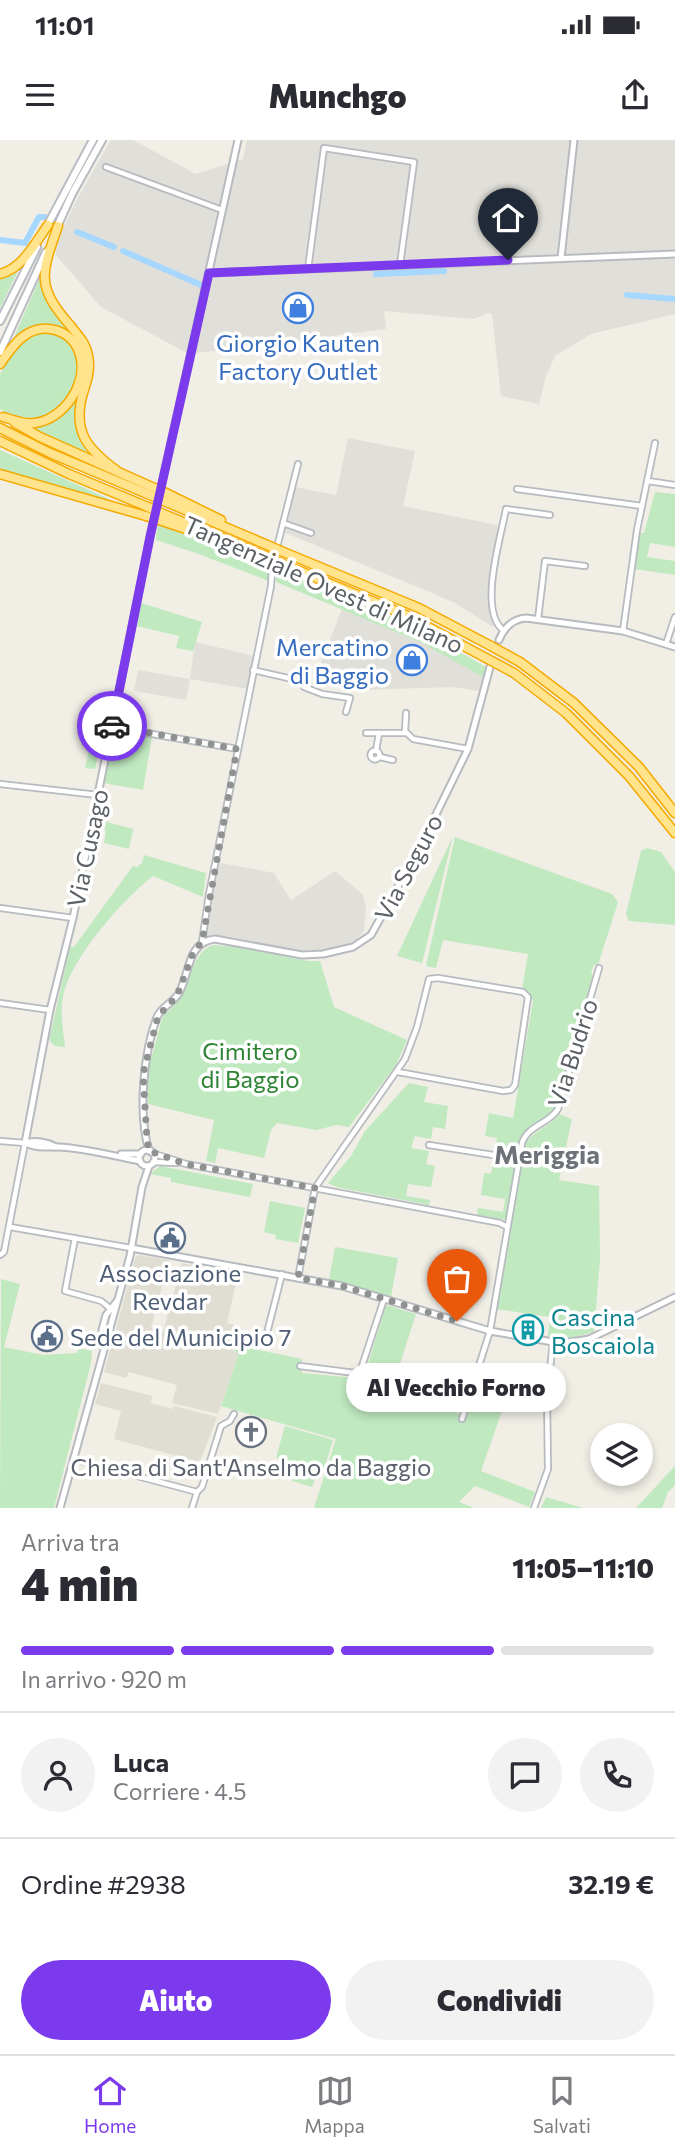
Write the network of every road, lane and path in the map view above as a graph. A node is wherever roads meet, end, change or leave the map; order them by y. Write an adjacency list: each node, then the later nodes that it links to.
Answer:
1 (93, 140): 7 (main road)
2 (102, 140): 8 (main road)
3 (238, 140): 6 (street, Via Cusago)
4 (574, 140): 10 (street)
5 (106, 167): 6 (street)
6 (222, 211): 13 (street, Via Cusago)
7 (48, 225): 14 (highway); 15 (main road)
8 (58, 226): 16 (main road); 23 (highway)
9 (675, 254): 10 (street)
10 (561, 258): 11 (street)
11 (400, 265): 12 (street); 12 (street)
12 (308, 269): 13 (street)
13 (209, 273): 48 (street, Via Cusago)
14 (0, 274)
15 (0, 321)
16 (0, 352)
17 (0, 364): 18 (highway)
18 (2, 416): 23 (highway)
19 (0, 428): 28 (highway, Tangenziale Ovest di Milano)
20 (0, 441): 30 (highway, Tangenziale Ovest di Milano)
21 (655, 443): 25 (street)
22 (298, 464): 32 (street)
23 (116, 470): 28 (highway)
24 (0, 475): 30 (highway)
25 (648, 481): 26 (street); 29 (street)
26 (675, 485)
27 (517, 489): 29 (street)
28 (151, 491): 34 (highway, Tangenziale Ovest di Milano, bridge)
29 (642, 506): 40 (street)
30 (147, 511): 35 (highway, Tangenziale Ovest di Milano, bridge)
31 (550, 515): 39 (street)
32 (284, 523): 33 (street); 34 (street)
33 (311, 533)
34 (277, 546): 35 (street); 57 (highway, Tangenziale Ovest di Milano, bridge)
35 (273, 562): 45 (street); 58 (highway, Tangenziale Ovest di Milano, bridge)
36 (585, 566): 38 (street)
37 (675, 617): 42 (street)
38 (538, 619): 39 (street); 40 (street)
39 (503, 630): 41 (street)
40 (623, 631): 42 (street)
41 (499, 640)
42 (666, 644): 43 (street)
43 (675, 647)
44 (490, 667): 53 (street, Via Seguro)
45 (253, 670): 46 (street); 52 (street)
46 (346, 712)
47 (406, 713): 51 (street)
48 (112, 727): 52 (street); 56 (street, Via Cusago)
49 (366, 733): 50 (street)
50 (379, 733): 51 (street); 54 (street)
51 (407, 733): 53 (street)
52 (237, 749): 61 (street)
53 (468, 749): 61 (street, Via Seguro)
54 (393, 760)
55 (0, 784): 56 (street)
56 (98, 795): 60 (street, Via Cusago)
57 (675, 813)
58 (675, 833)
59 (0, 908): 60 (street)
60 (73, 918): 64 (street, Via Cusago)
61 (202, 942): 66 (street)
62 (599, 968): 71 (street, Via Budrio)
63 (0, 1003): 64 (street)
64 (50, 1010): 68 (street, Via Cusago)
65 (398, 1072): 65 (street); 74 (street)
66 (147, 1140): 70 (street); 72 (street)
67 (0, 1141): 68 (street)
68 (25, 1143): 72 (street); 75 (street, Via Cusago)
69 (429, 1145): 71 (street)
70 (151, 1152): 72 (street); 72 (street); 73 (street)
71 (519, 1159): 76 (street, Via Budrio)
72 (144, 1160): 73 (street); 78 (street)
73 (186, 1164): 74 (street)
74 (315, 1188): 76 (street); 81 (street)
75 (10, 1227): 77 (street); 79 (street, Via Cusago)
76 (507, 1227): 86 (street, Via Budrio)
77 (75, 1238): 78 (street); 84 (street)
78 (131, 1248): 80 (street); 84 (street)
79 (2, 1253)
80 (282, 1275): 81 (street); 85 (street)
81 (298, 1278): 83 (street)
82 (675, 1297): 87 (street)
83 (384, 1299): 86 (street); 89 (street)
84 (113, 1312): 93 (street)
85 (268, 1329)
86 (489, 1331): 87 (street); 92 (street, Via Budrio)
87 (553, 1342): 97 (street)
88 (300, 1366): 89 (street)
89 (361, 1369): 90 (street)
90 (438, 1385)
91 (234, 1414): 94 (street)
92 (462, 1419)
93 (74, 1459): 94 (street); 95 (street)
94 (197, 1492): 96 (street)
95 (60, 1508)
96 (192, 1508)
97 (534, 1508)

